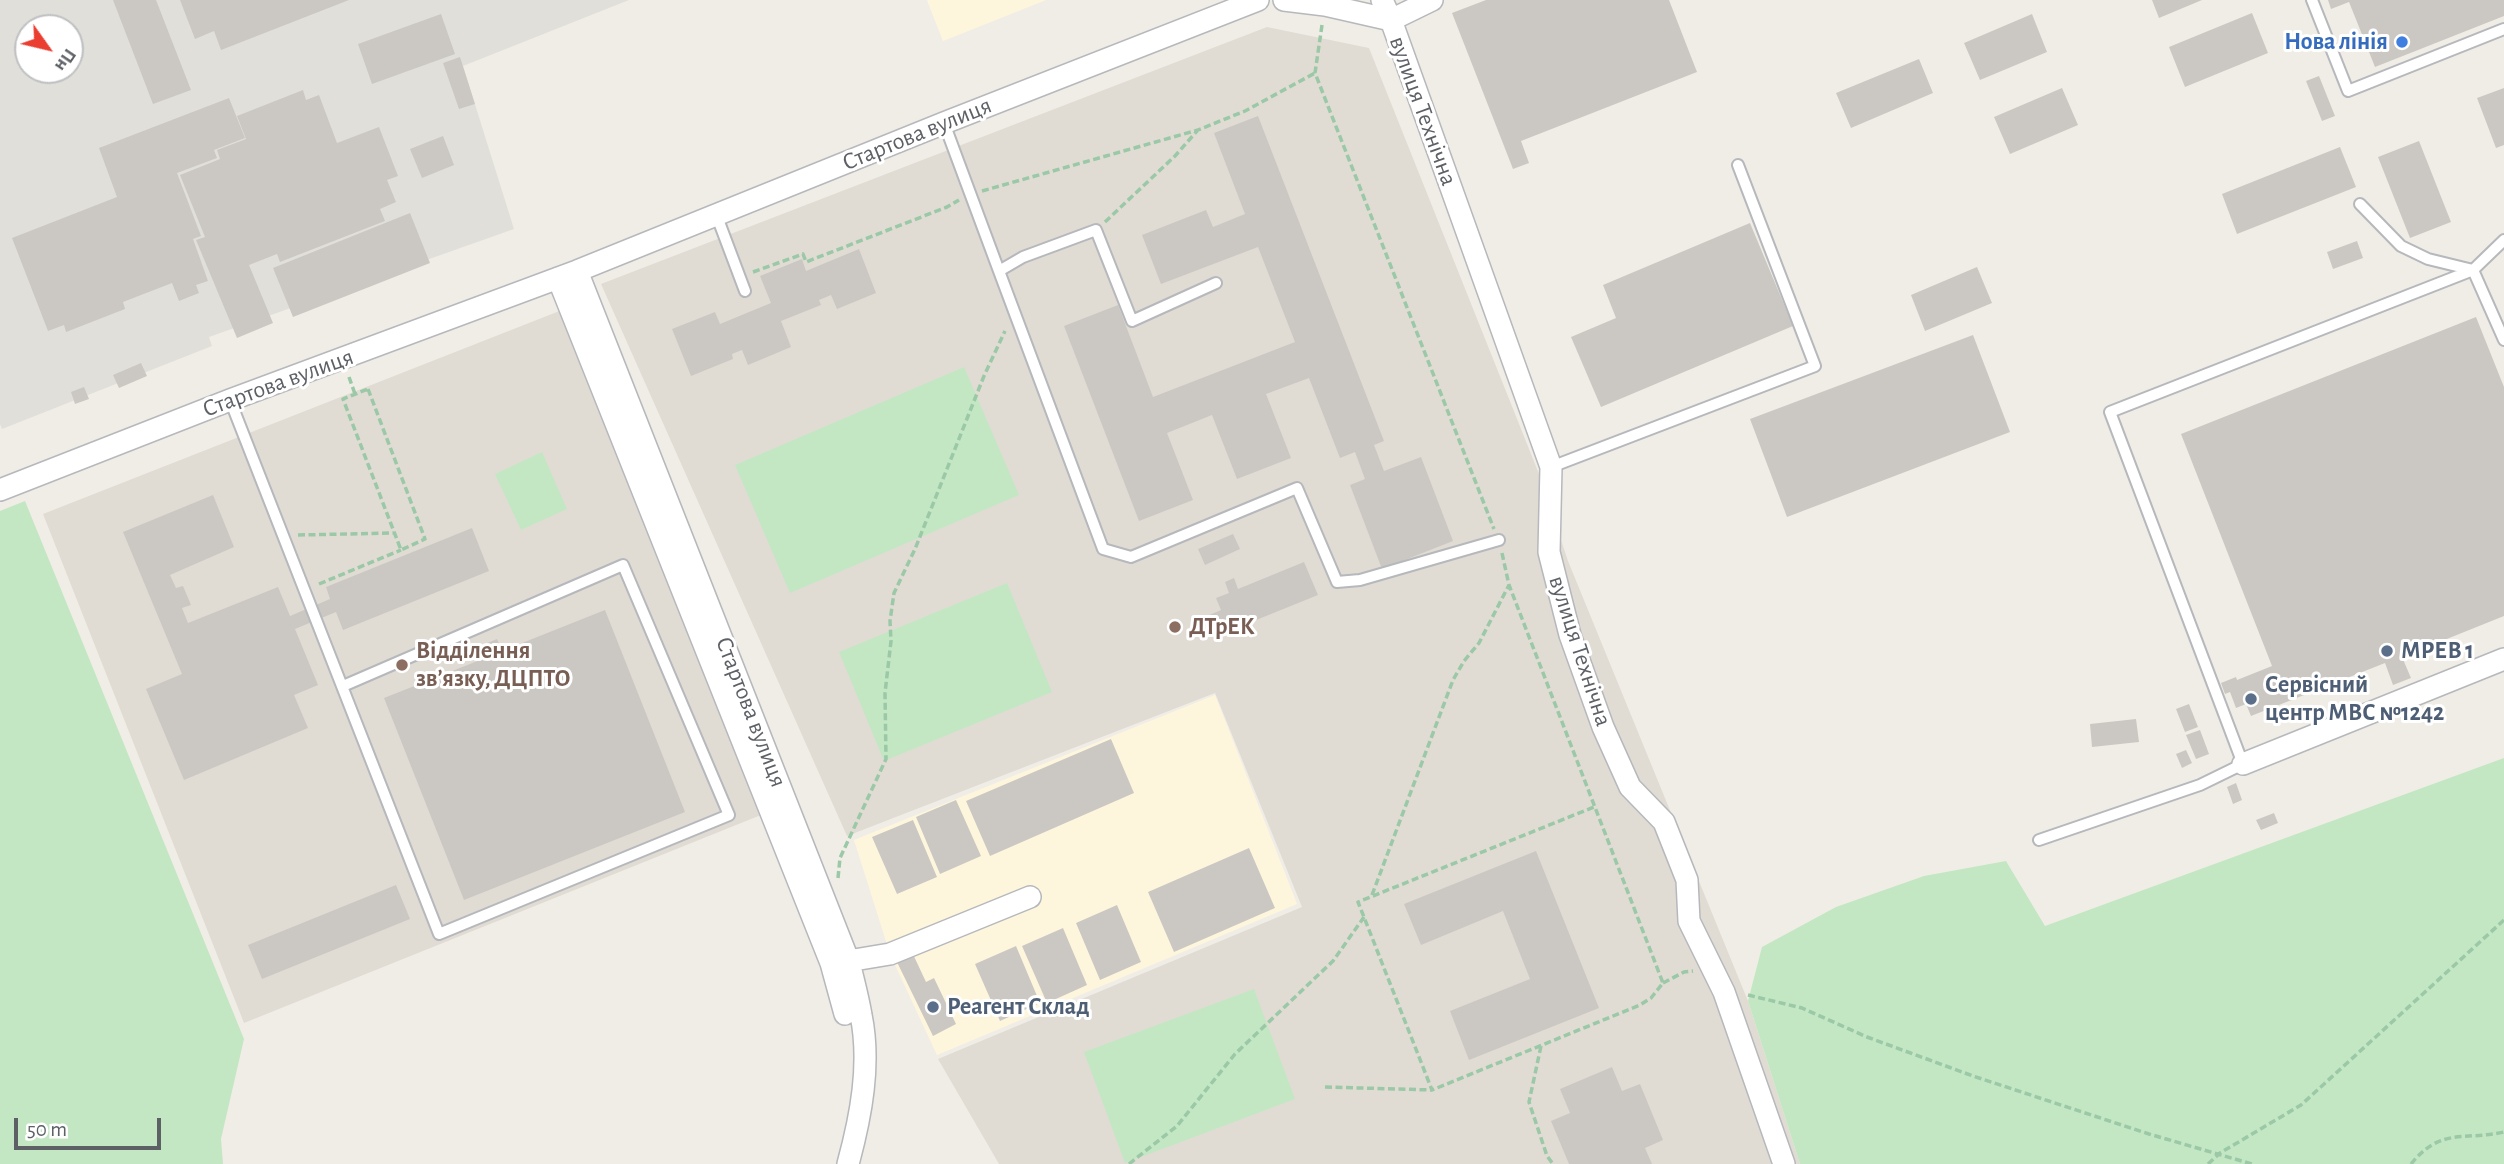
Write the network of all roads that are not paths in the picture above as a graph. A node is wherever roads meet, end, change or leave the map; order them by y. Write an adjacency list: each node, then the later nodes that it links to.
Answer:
1 (1258, 0): 8 (street, Стартова вулиця)
2 (1284, 0): 6 (street)
3 (1382, 0): 6 (street, вулиця Технічна)
4 (1432, 0): 6 (street)
5 (2312, 0): 7 (lane)
6 (1391, 20): 20 (street, вулиця Технічна)
7 (2504, 29)
8 (944, 123): 11 (street, Стартова вулиця); 14 (lane)
9 (1738, 165): 20 (lane)
10 (2360, 204): 13 (lane)
11 (716, 214): 15 (street, Стартова вулиця); 17 (lane)
12 (2504, 240): 13 (lane)
13 (2473, 270): 18 (lane); 25 (lane)
14 (999, 271): 16 (lane); 22 (lane)
15 (567, 274): 19 (street, Стартова вулиця); 28 (street, Стартова вулиця)
16 (1216, 283)
17 (745, 290)
18 (2504, 340)
19 (230, 400): 21 (street, Стартова вулиця); 24 (lane)
20 (1551, 467): 31 (street, вулиця Технічна)
21 (0, 490)
22 (1499, 540)
23 (2504, 659): 25 (street)
24 (343, 686): 24 (lane)
25 (2243, 764): 26 (lane)
26 (2039, 840)
27 (1030, 897): 28 (street)
28 (840, 962): 29 (street, Стартова вулиця); 30 (street, Стартова вулиця)
29 (845, 1014)
30 (848, 1164)
31 (1784, 1164)

